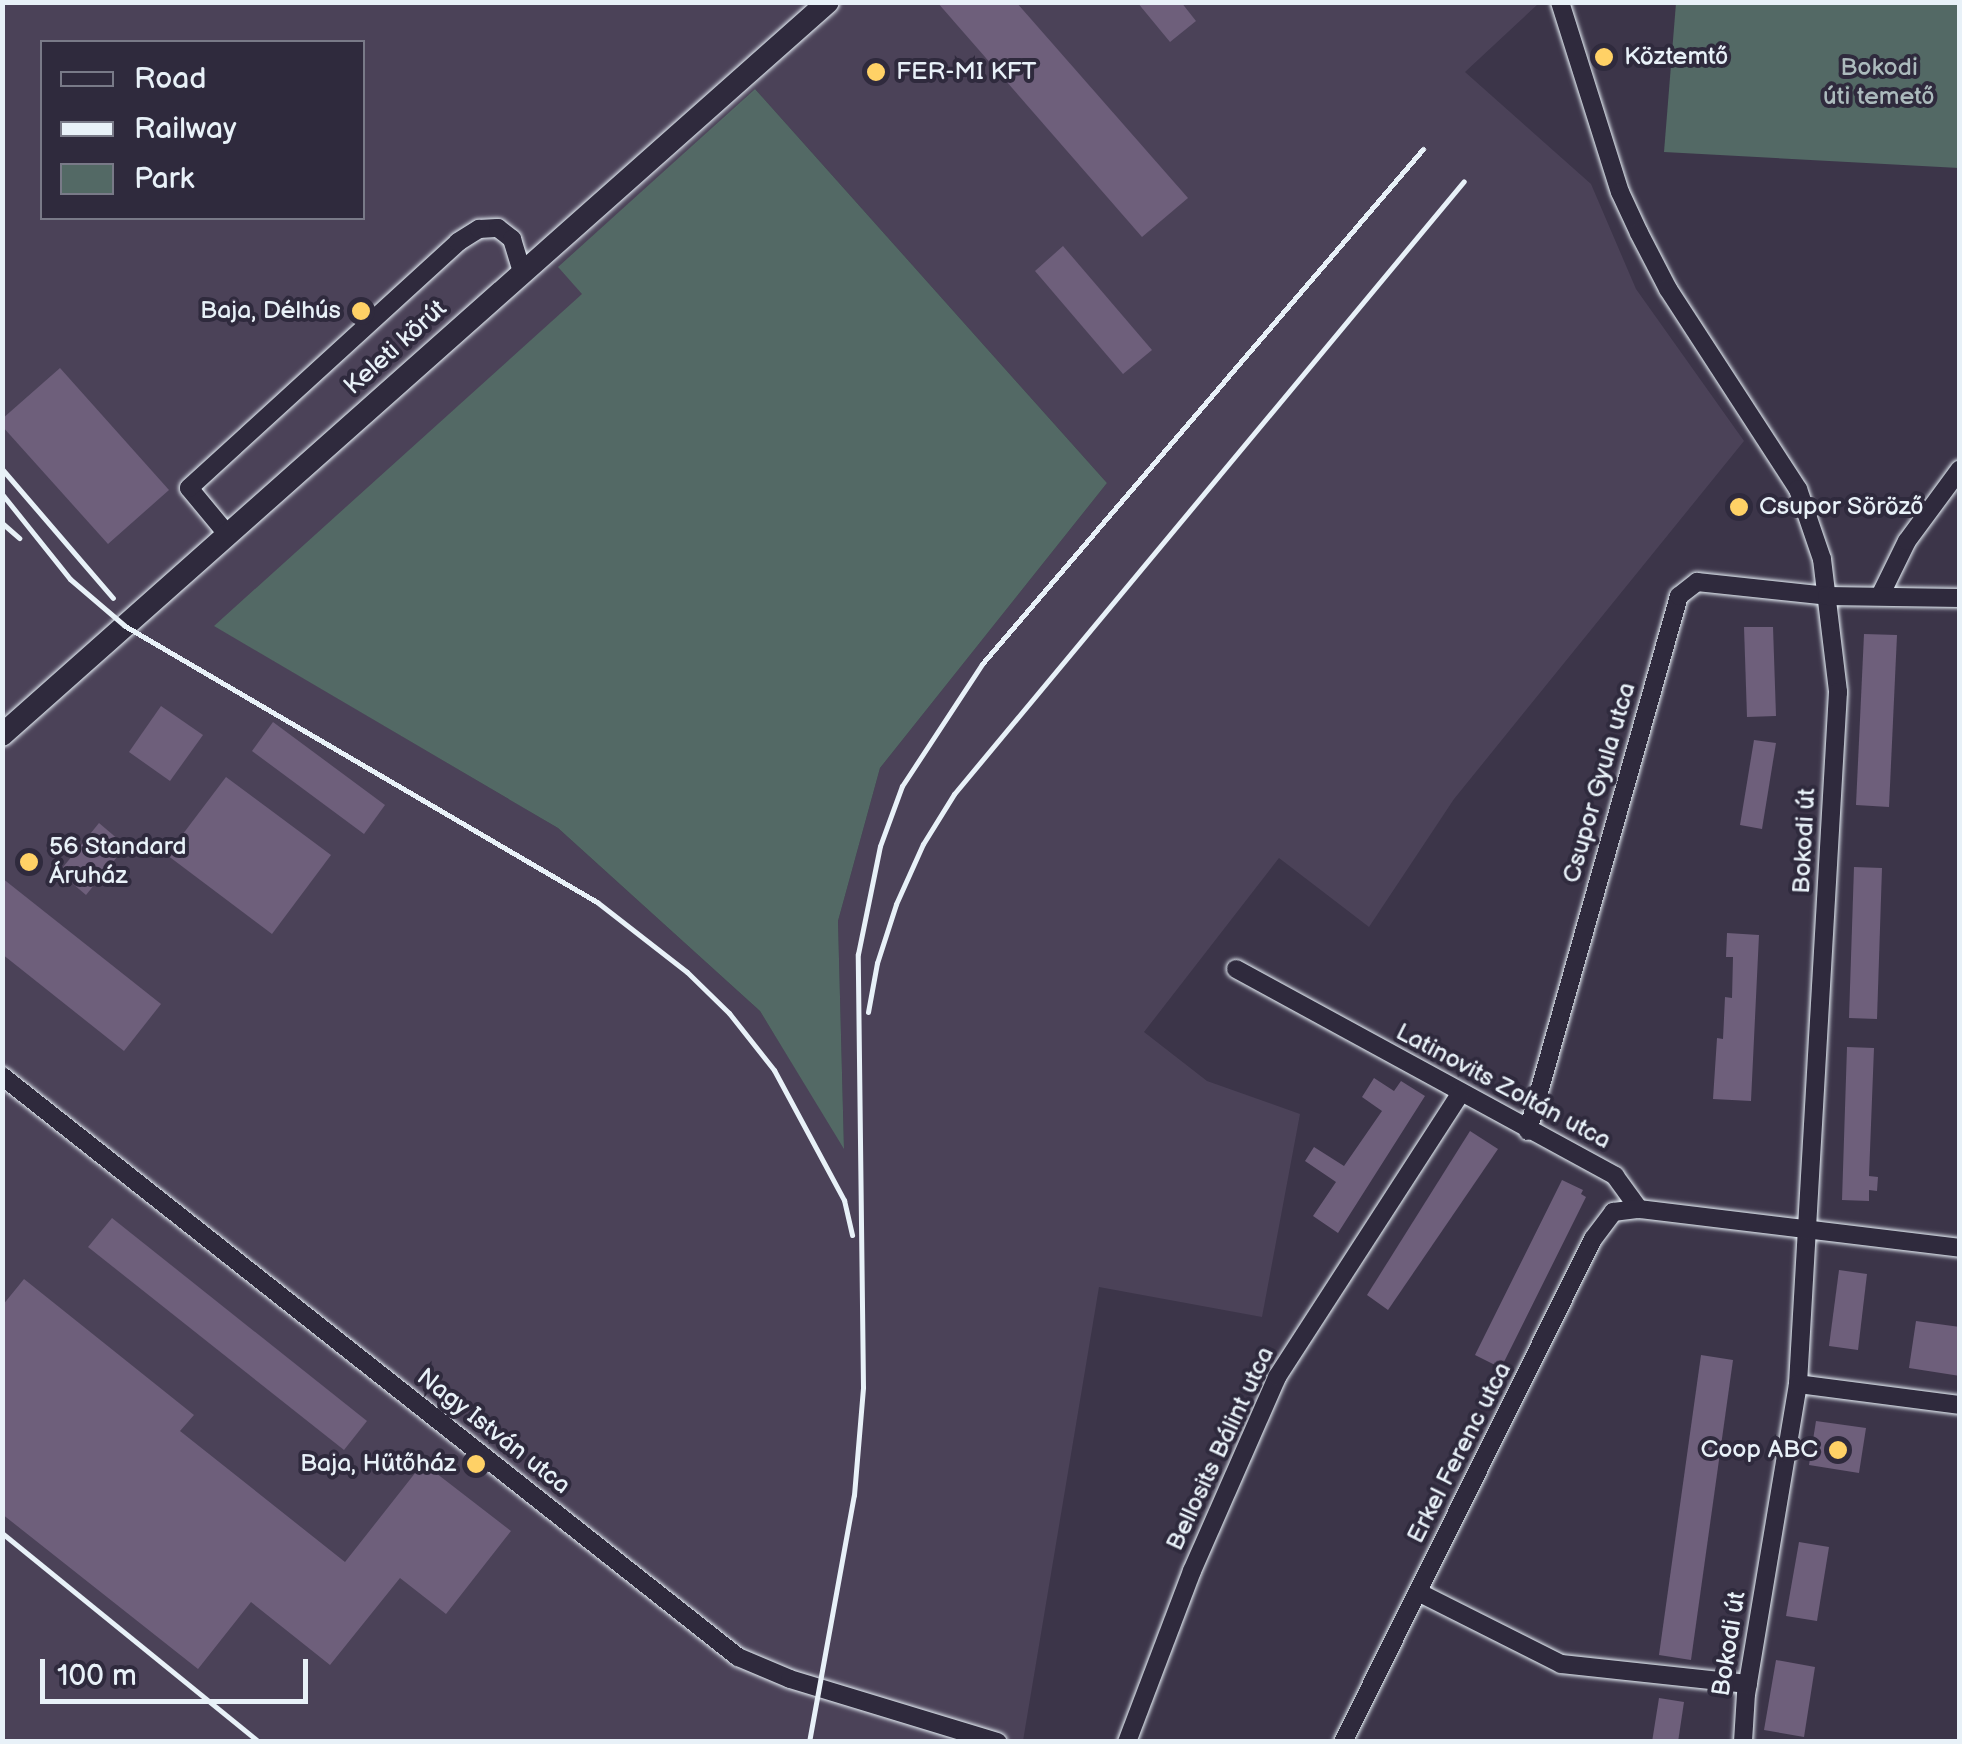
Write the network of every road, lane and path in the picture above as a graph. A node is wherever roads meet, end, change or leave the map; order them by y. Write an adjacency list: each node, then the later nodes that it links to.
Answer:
1 (828, 2): 3 (main road, Keleti körút)
2 (1560, 2): 6 (street, Bokodi út)
3 (522, 272): 5 (main road, Keleti körút); 5 (street)
4 (1960, 469): 7 (street)
5 (228, 535): 9 (main road, Keleti körút)
6 (1827, 596): 7 (street, Csupor Gyula utca); 13 (street, Csupor Gyula utca); 15 (street, Bokodi út)
7 (1880, 596): 8 (street, Csupor Gyula utca)
8 (1960, 598)
9 (2, 735)
10 (1236, 970): 12 (street, Latinovits Zoltán utca)
11 (2, 1076): 21 (street, Nagy István utca)
12 (1460, 1094): 13 (street, Latinovits Zoltán utca); 22 (street, Bellosits Bálint utca)
13 (1528, 1131): 14 (street, Latinovits Zoltán utca)
14 (1639, 1209): 15 (street); 19 (street, Erkel Ferenc utca)
15 (1807, 1228): 16 (street); 17 (street, Bokodi út)
16 (1960, 1248)
17 (1798, 1384): 18 (street); 20 (street, Bokodi út)
18 (1960, 1405)
19 (1418, 1592): 20 (street); 23 (street, Erkel Ferenc utca)
20 (1748, 1684): 24 (street, Bokodi út)
21 (998, 1742)
22 (1126, 1742)
23 (1343, 1742)
24 (1743, 1742)

